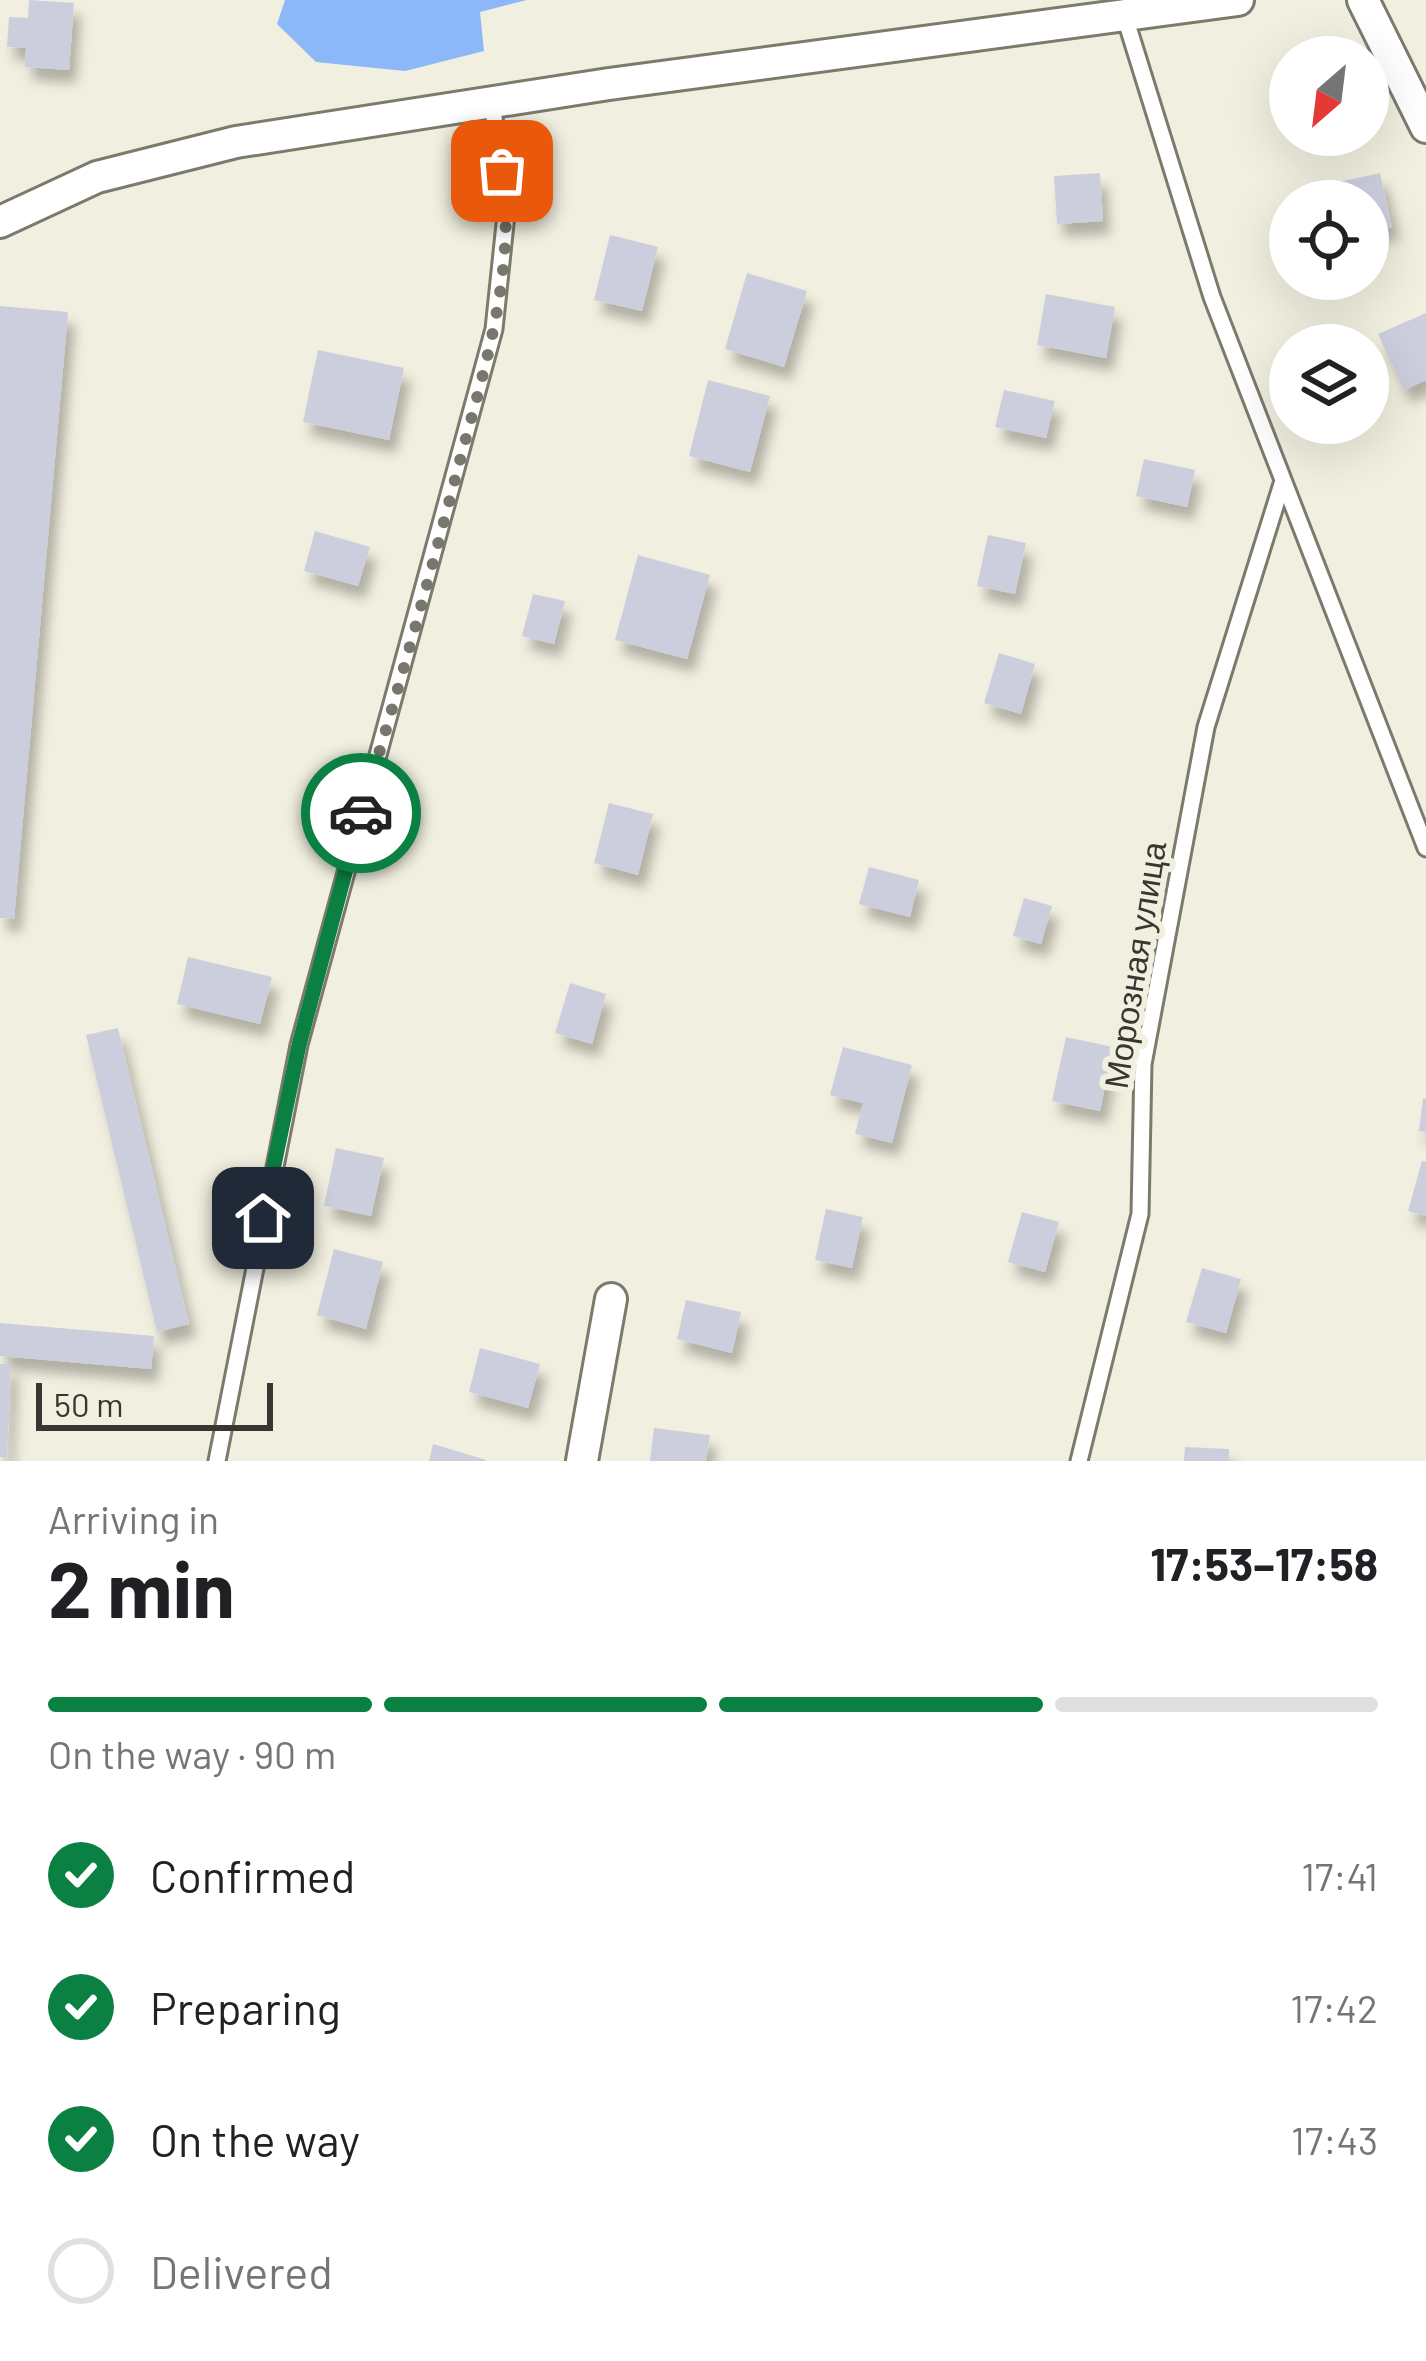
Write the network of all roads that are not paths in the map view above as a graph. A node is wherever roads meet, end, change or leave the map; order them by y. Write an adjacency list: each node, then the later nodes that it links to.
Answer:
1 (1238, 0): 3 (street)
2 (1364, 0): 5 (street)
3 (1124, 14): 4 (street); 7 (lane)
4 (491, 104): 6 (street); 10 (lane)
5 (1426, 127)
6 (0, 221)
7 (1282, 484): 8 (lane); 12 (lane, Морозная улица)
8 (1426, 848)
9 (610, 1299): 11 (street)
10 (217, 1461)
11 (582, 1461)
12 (1079, 1461)

